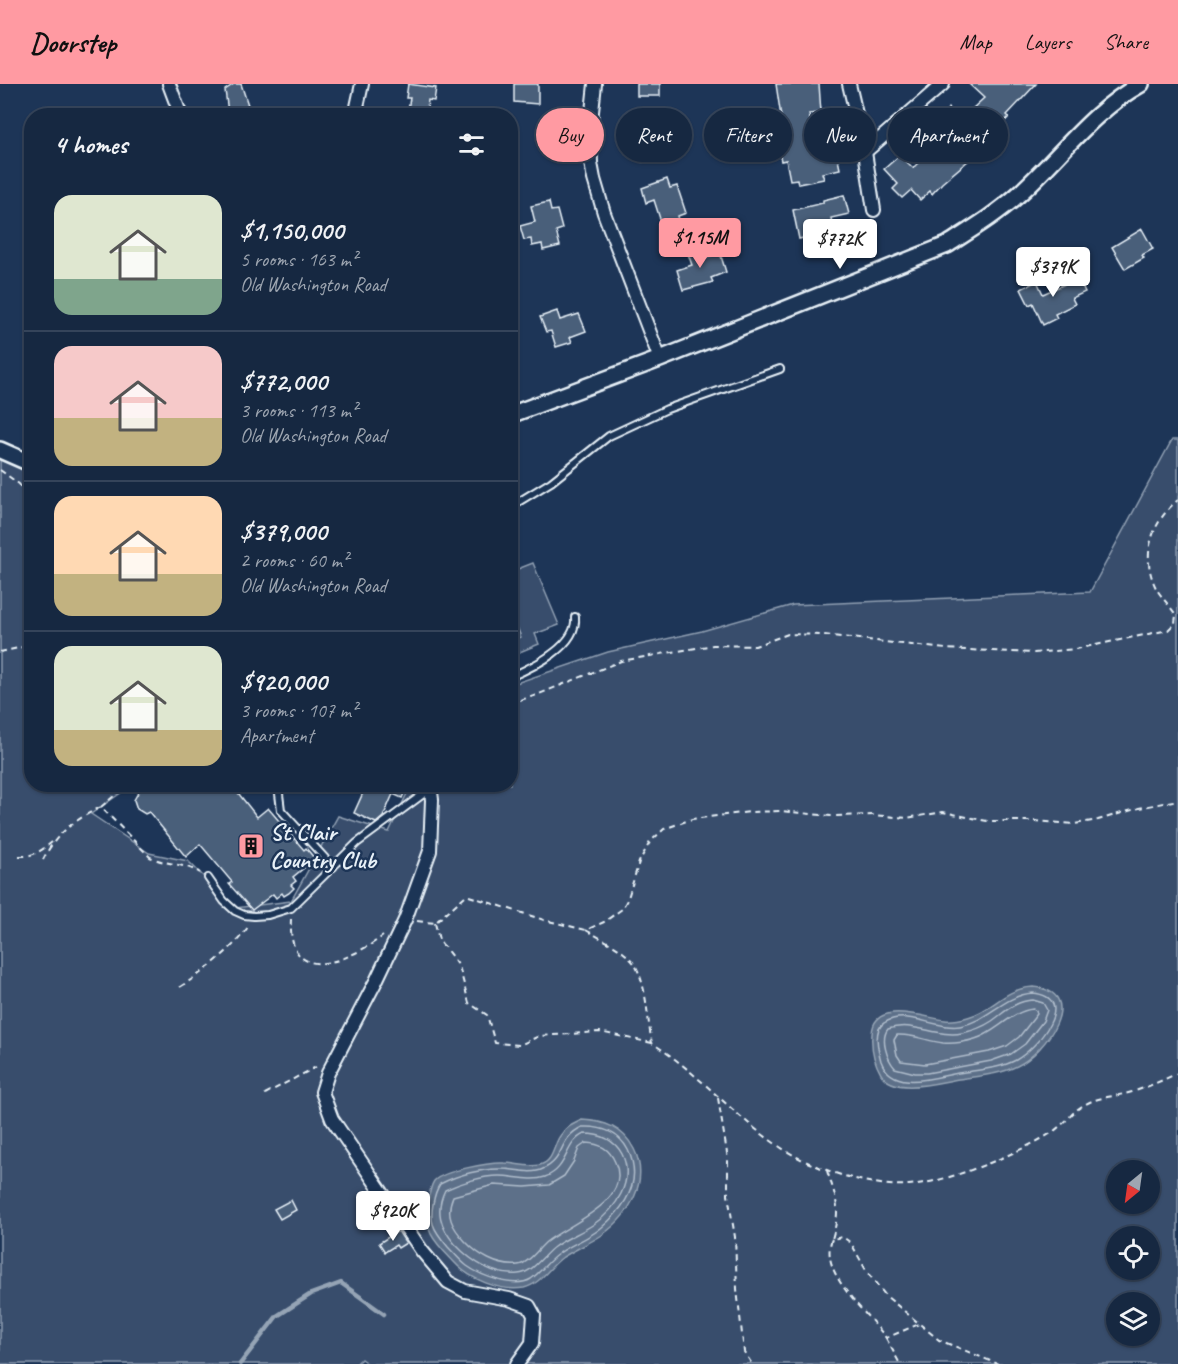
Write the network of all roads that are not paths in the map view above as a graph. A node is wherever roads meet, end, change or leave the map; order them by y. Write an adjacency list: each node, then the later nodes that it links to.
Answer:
1 (169, 84): 7 (street)
2 (362, 84): 8 (street)
3 (595, 84): 13 (street)
4 (849, 84): 9 (street)
5 (943, 84): 10 (street)
6 (1142, 84): 13 (street)
7 (178, 108)
8 (357, 108)
9 (855, 108)
10 (876, 142)
11 (867, 162): 12 (street)
12 (874, 210)
13 (660, 359): 15 (street)
14 (780, 369): 18 (lane)
15 (518, 412)
16 (2, 455): 17 (street)
17 (24, 462)
18 (518, 502)
19 (575, 617): 20 (lane)
20 (518, 673)
21 (279, 792): 24 (lane)
22 (423, 792): 24 (lane)
23 (431, 792): 26 (street)
24 (333, 867): 25 (lane)
25 (208, 878)
26 (517, 1364)

